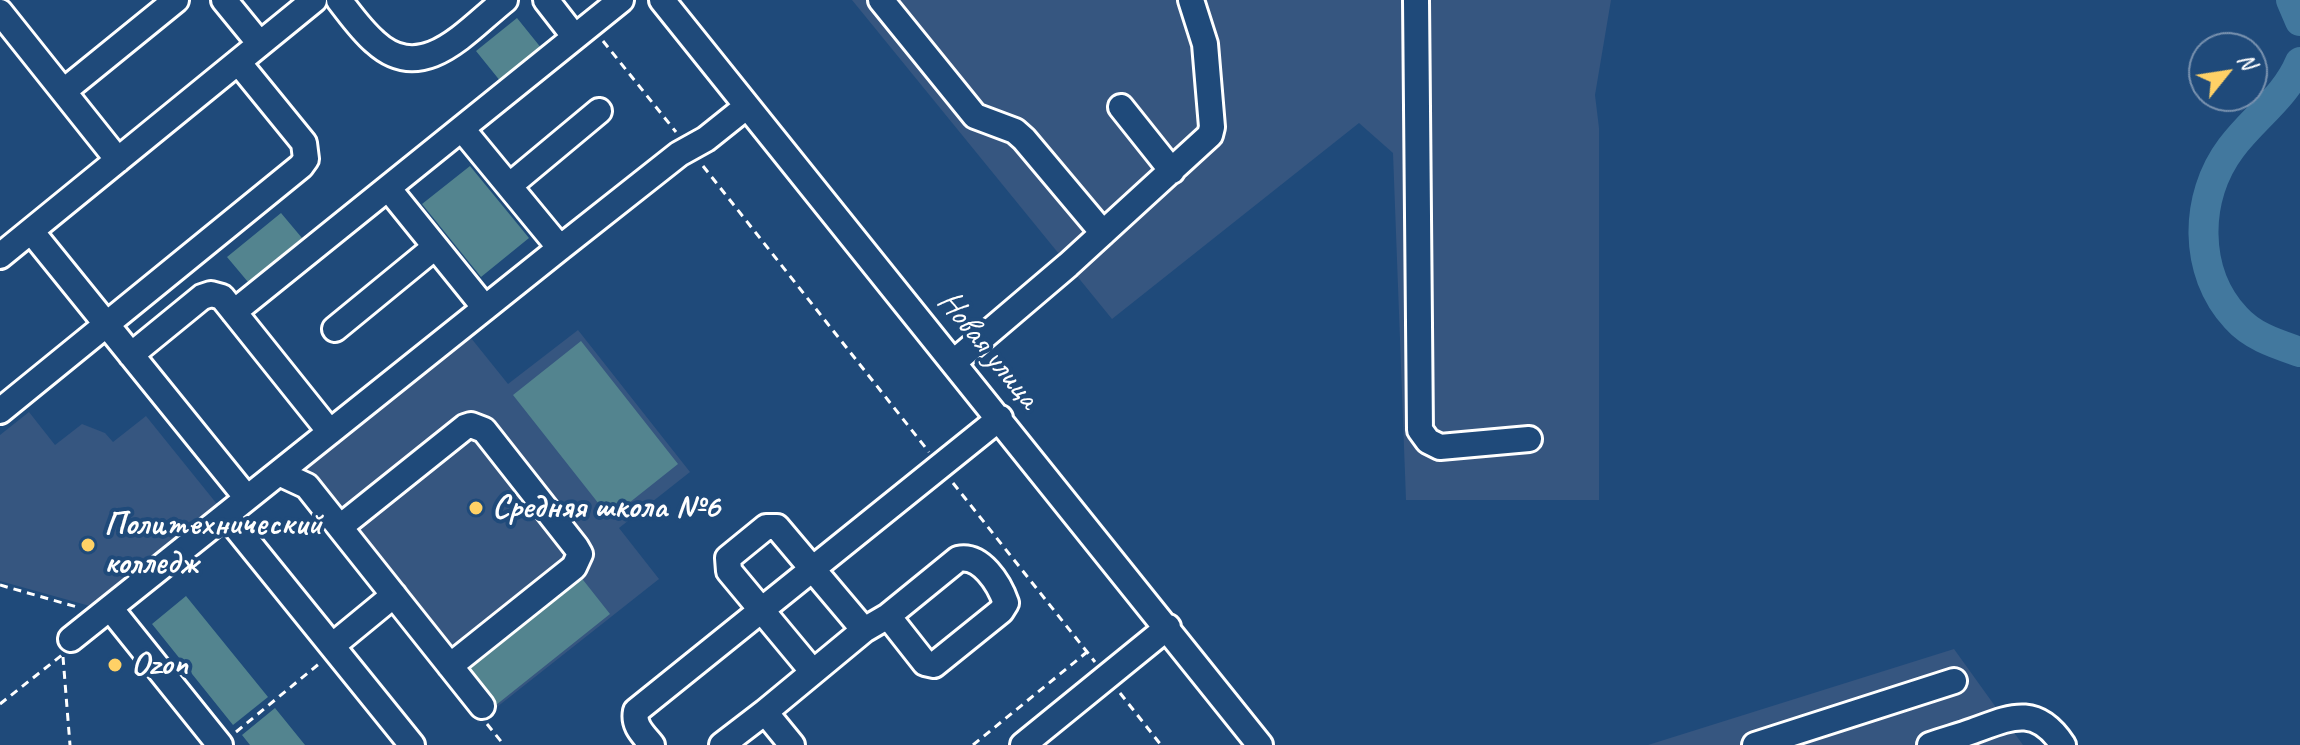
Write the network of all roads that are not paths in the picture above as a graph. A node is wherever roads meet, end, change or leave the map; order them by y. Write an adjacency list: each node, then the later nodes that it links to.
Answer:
1 (10, 0): 13 (street)
2 (176, 0): 17 (street)
3 (224, 0): 15 (street)
4 (314, 0): 15 (street)
5 (339, 0): 6 (street)
6 (505, 0)
7 (546, 0): 14 (street)
8 (621, 0): 14 (street)
9 (662, 0): 18 (street, Новая улица)
10 (881, 0): 27 (street)
11 (1191, 0): 23 (street)
12 (1416, 0): 40 (street)
13 (0, 10): 17 (street)
14 (582, 30): 21 (street)
15 (260, 44): 16 (street)
16 (238, 62): 22 (street); 33 (street)
17 (64, 91): 22 (street)
18 (746, 107): 29 (street); 36 (street, Новая улица)
19 (1121, 107): 23 (street)
20 (599, 111): 24 (street)
21 (462, 129): 24 (street); 25 (street)
22 (118, 160): 26 (street)
23 (1172, 171): 27 (street)
24 (509, 186): 29 (street)
25 (388, 188): 28 (street); 32 (street)
26 (31, 231): 30 (street); 33 (street)
27 (1103, 233): 36 (street)
28 (435, 247): 31 (street); 34 (street)
29 (560, 248): 31 (street)
30 (0, 256)
31 (485, 308): 39 (street)
32 (234, 312): 35 (street); 39 (street)
33 (107, 325): 35 (street); 37 (street)
34 (335, 329)
35 (131, 355): 42 (street)
36 (954, 362): 38 (street, Новая улица)
37 (0, 411)
38 (1000, 418): 45 (street); 50 (street, Новая улица)
39 (330, 432): 41 (street)
40 (1529, 439)
41 (279, 473): 42 (street); 44 (street)
42 (247, 498): 43 (street)
43 (226, 515): 48 (street); 53 (street)
44 (340, 527): 46 (street); 54 (street)
45 (812, 569): 47 (street); 47 (street); 51 (street)
46 (394, 595): 53 (street); 54 (street)
47 (760, 610): 55 (street); 61 (street)
48 (105, 612): 52 (street); 59 (street)
49 (888, 616): 49 (street); 51 (street)
50 (1168, 627): 64 (street); 65 (street, Новая улица)
51 (864, 630): 55 (street)
52 (67, 646)
53 (333, 648): 60 (street)
54 (450, 666): 57 (street)
55 (813, 672): 58 (street)
56 (1954, 681): 66 (street)
57 (482, 706)
58 (765, 712): 62 (street); 63 (street)
59 (220, 745)
60 (412, 745)
61 (652, 745)
62 (722, 745)
63 (792, 745)
64 (1023, 745)
65 (1260, 745)
66 (1755, 745)
67 (1930, 745): 68 (street)
68 (2063, 745)

